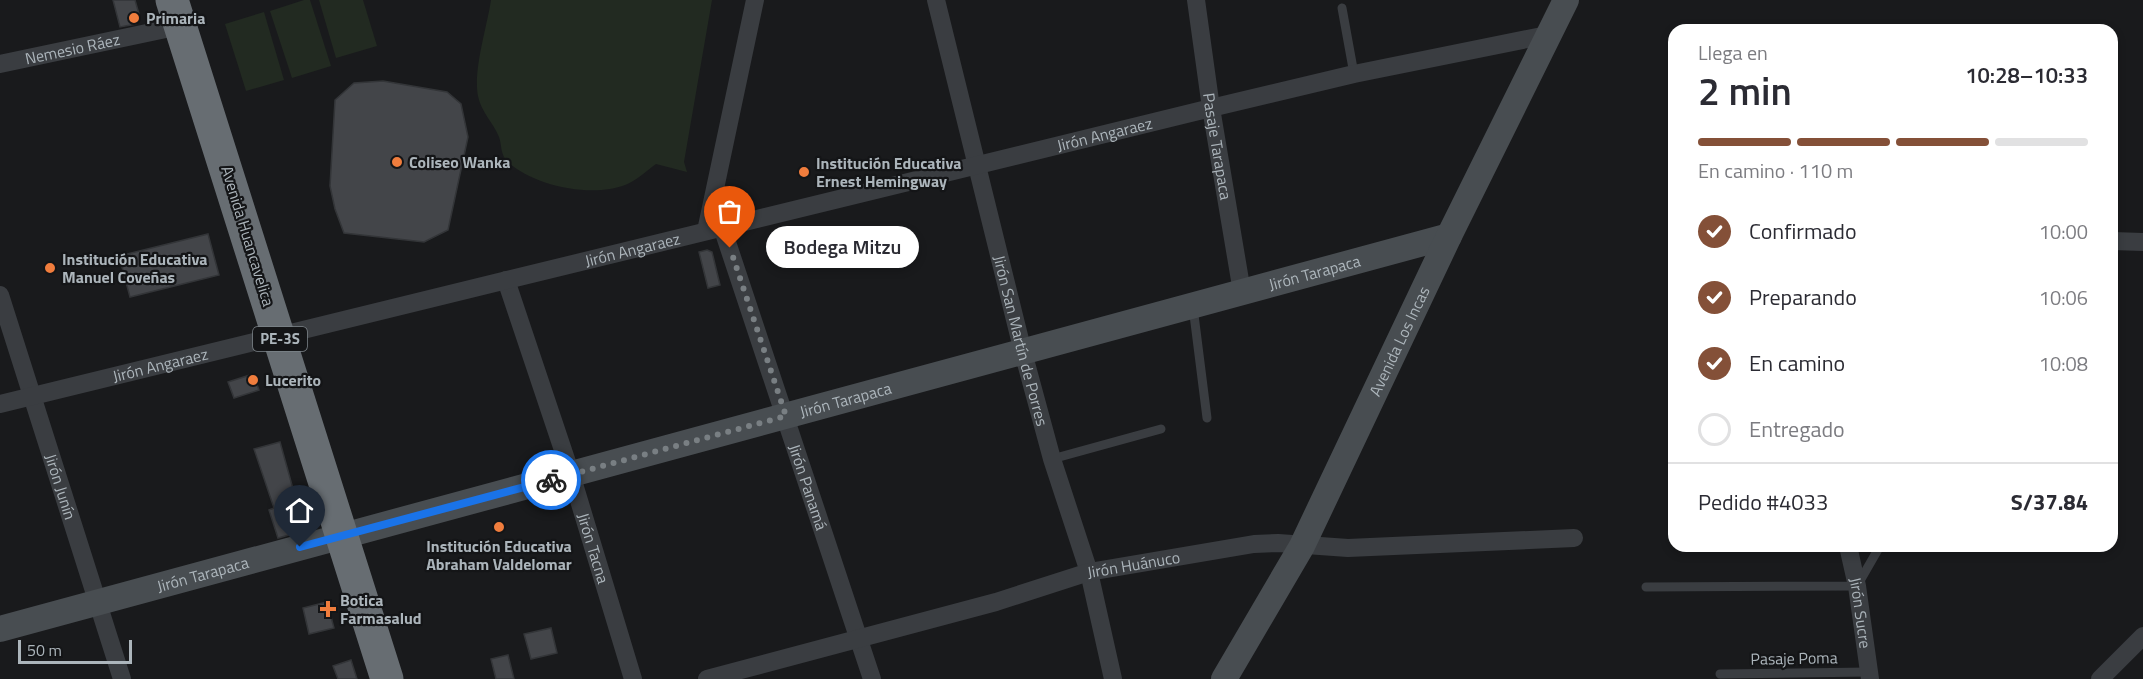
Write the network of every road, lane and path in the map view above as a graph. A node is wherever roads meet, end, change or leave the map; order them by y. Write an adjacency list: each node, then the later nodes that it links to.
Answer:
1 (755, 0): 12 (street)
2 (936, 0): 11 (street, Jirón San Martín de Porres)
3 (1196, 0): 10 (street, Pasaje Tarapaca)
4 (1566, 0): 7 (street, Avenida Los Incas)
5 (1342, 8): 9 (lane)
6 (167, 14): 8 (street, Nemesio Ráez); 20 (highway, Avenida Huancavelica / PE-3S)
7 (1547, 35): 9 (street, Jirón Angaraez); 13 (street, Avenida Los Incas)
8 (0, 64)
9 (1354, 74): 10 (street, Jirón Angaraez)
10 (1211, 108): 11 (street, Jirón Angaraez); 17 (street, Pasaje Tarapaca)
11 (978, 166): 12 (street, Jirón Angaraez); 21 (street, Jirón San Martín de Porres)
12 (714, 229): 16 (street, Jirón Angaraez); 24 (street, Jirón Panamá)
13 (1449, 236): 17 (street, Jirón Tarapaca); 31 (street, Avenida Los Incas)
14 (2118, 241): 15 (street)
15 (2143, 242)
16 (506, 280): 20 (street, Jirón Angaraez); 28 (street, Jirón Tacna)
17 (1242, 292): 19 (street, Jirón Tarapaca)
18 (0, 295): 22 (street, Jirón Junín)
19 (1193, 306): 21 (street, Jirón Tarapaca); 25 (lane)
20 (270, 337): 22 (street, Jirón Angaraez); 30 (highway, Avenida Huancavelica / PE-3S)
21 (1023, 352): 24 (street, Jirón Tarapaca); 27 (street, Jirón San Martín de Porres)
22 (31, 397): 23 (street, Jirón Angaraez); 37 (street, Jirón Junín)
23 (0, 404)
24 (786, 416): 28 (street, Jirón Tarapaca); 40 (street, Jirón Panamá)
25 (1207, 418)
26 (1161, 429): 27 (lane)
27 (1052, 459): 34 (street, Jirón San Martín de Porres)
28 (571, 474): 30 (street, Jirón Tarapaca); 47 (street, Jirón Tacna)
29 (1574, 538): 31 (street, Jirón Huánuco)
30 (332, 539): 37 (street, Jirón Tarapaca); 45 (highway, Avenida Huancavelica / PE-3S); 46 (highway, Avenida Huancavelica / PE-3S)
31 (1302, 546): 34 (street, Jirón Huánuco); 51 (street, Avenida Los Incas)
32 (1849, 552): 35 (street, Jirón Sucre)
33 (1877, 552): 35 (lane)
34 (1089, 572): 40 (street, Jirón Huánuco); 50 (street, Jirón San Martín de Porres)
35 (1857, 586): 36 (lane); 43 (street, Jirón Sucre)
36 (1646, 587)
37 (98, 602): 38 (street, Jirón Tarapaca); 44 (street, Jirón Junín)
38 (0, 629)
39 (2143, 636): 41 (street)
40 (859, 638): 48 (street, Jirón Huánuco); 49 (street, Jirón Panamá)
41 (2119, 671): 52 (street)
42 (1720, 675): 43 (lane, Pasaje Poma)
43 (1869, 675)
44 (122, 679)
45 (366, 679)
46 (387, 679)
47 (633, 679)
48 (708, 679)
49 (872, 679)
50 (1113, 679)
51 (1224, 679)
52 (2100, 679)

